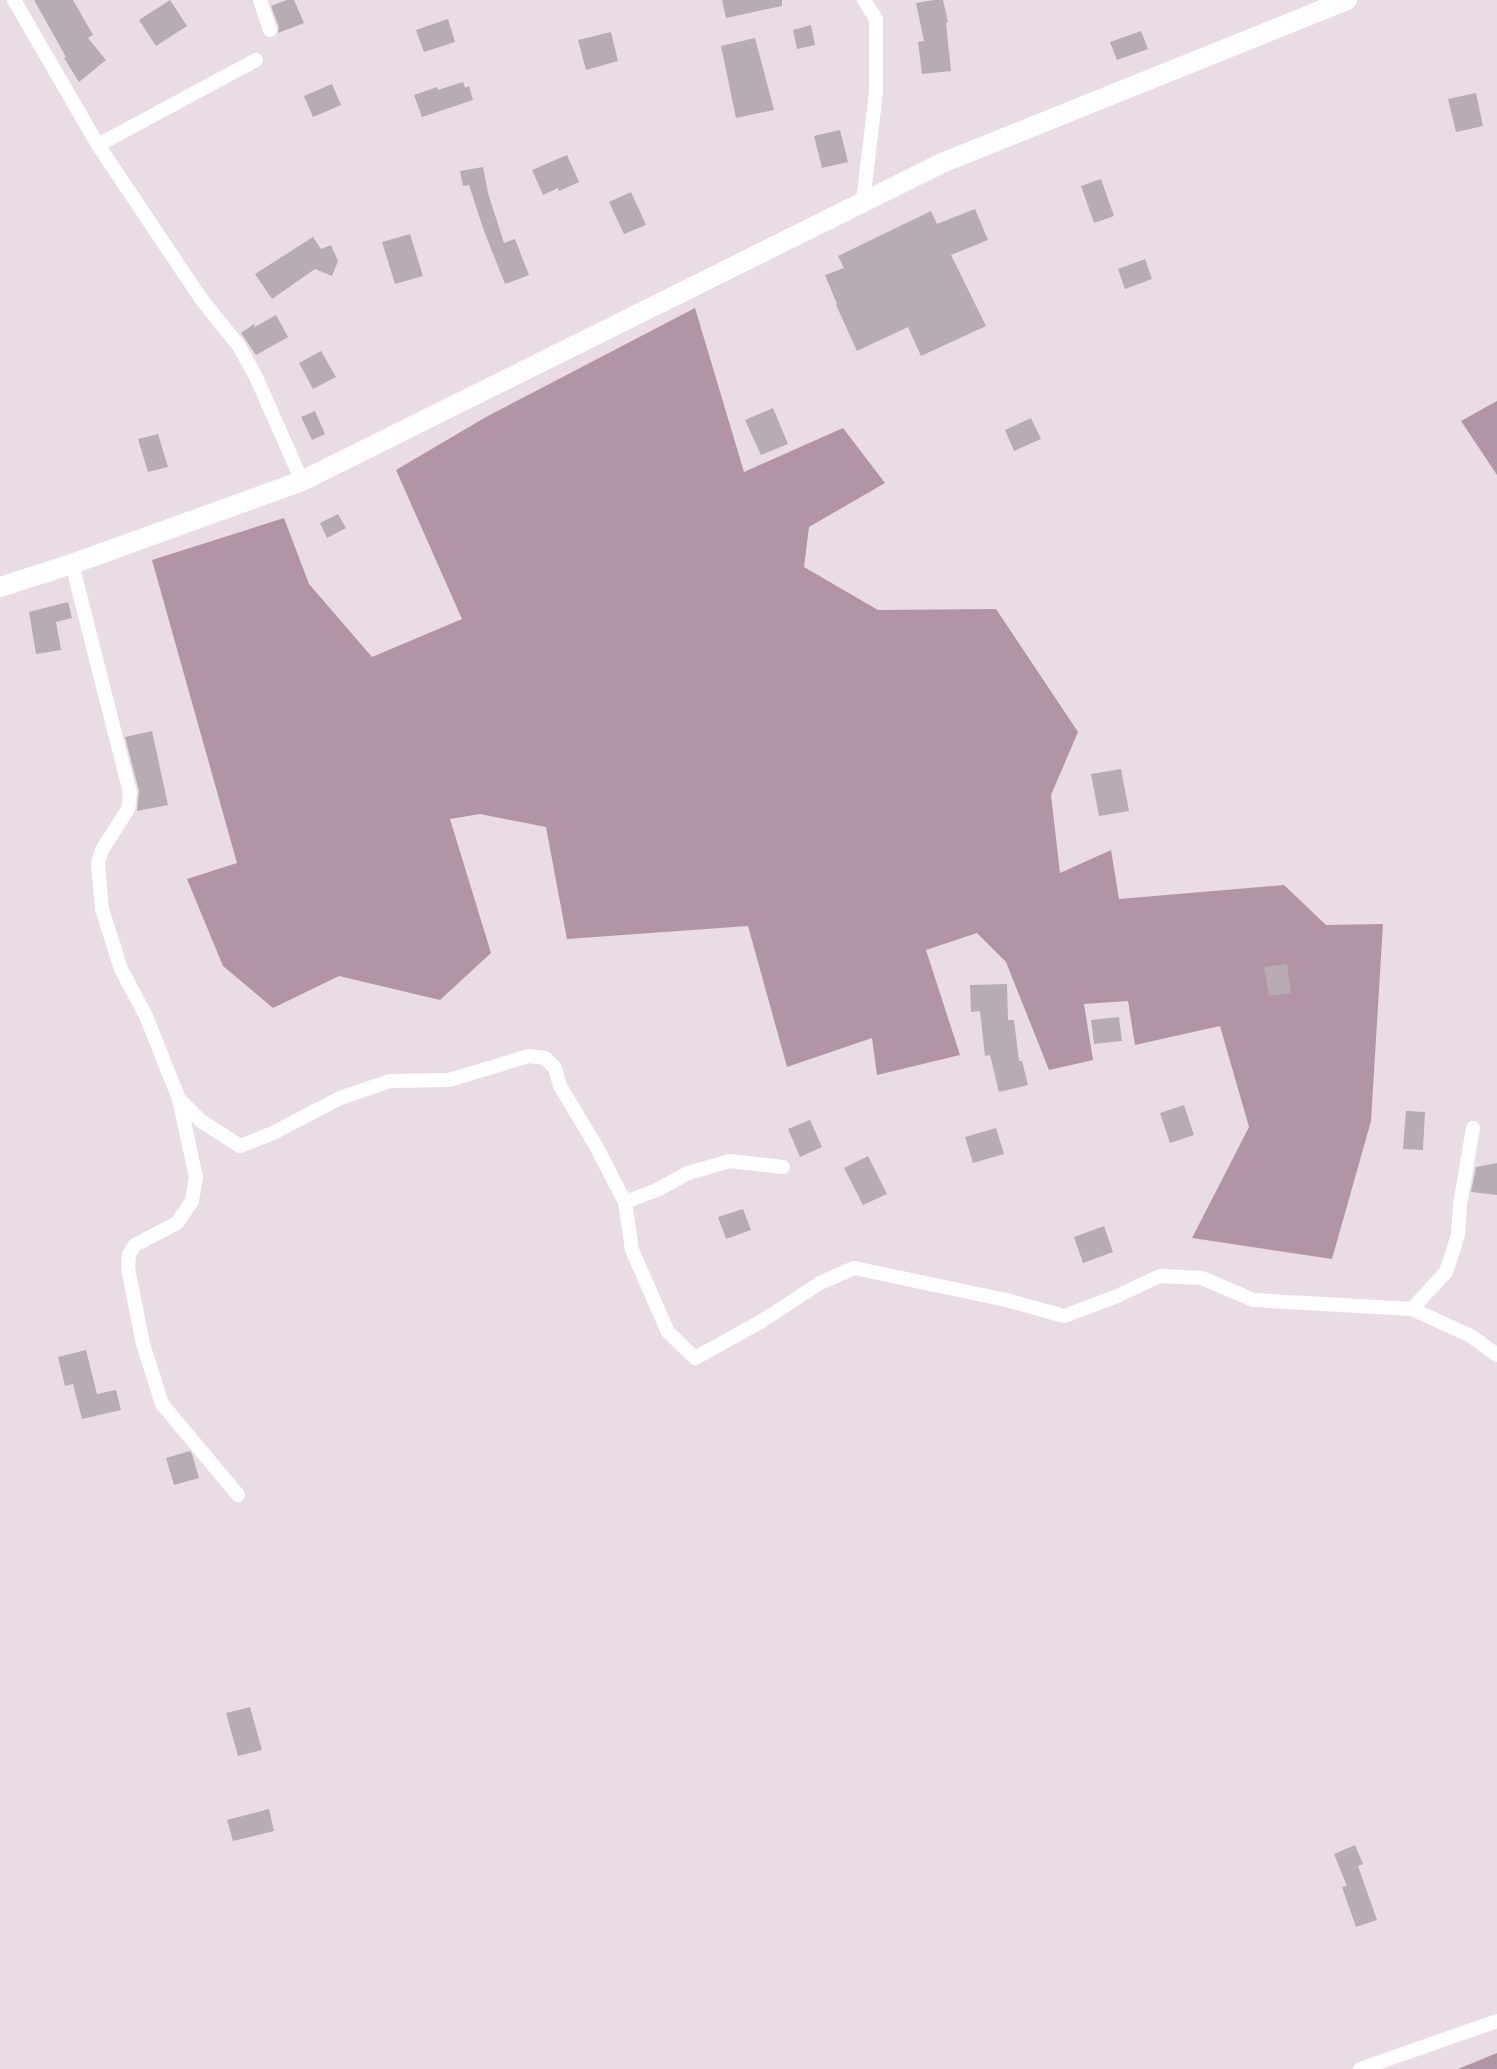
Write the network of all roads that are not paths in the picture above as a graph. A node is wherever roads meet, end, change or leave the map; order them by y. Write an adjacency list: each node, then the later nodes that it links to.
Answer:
1 (14, 0): 7 (street)
2 (260, 0): 5 (street)
3 (864, 0): 8 (street)
4 (1347, 0): 8 (main road)
5 (270, 30)
6 (256, 60): 7 (street)
7 (98, 145): 9 (street)
8 (863, 202): 9 (main road)
9 (302, 482): 10 (main road)
10 (72, 564): 11 (main road); 12 (street)
11 (0, 587)
12 (179, 1099): 15 (street); 18 (street)
13 (1473, 1128): 16 (street)
14 (783, 1167): 15 (street)
15 (625, 1202): 16 (street)
16 (1412, 1309): 17 (street)
17 (1497, 1355)
18 (238, 1495)
19 (1497, 2021): 20 (street)
20 (1360, 2069)

